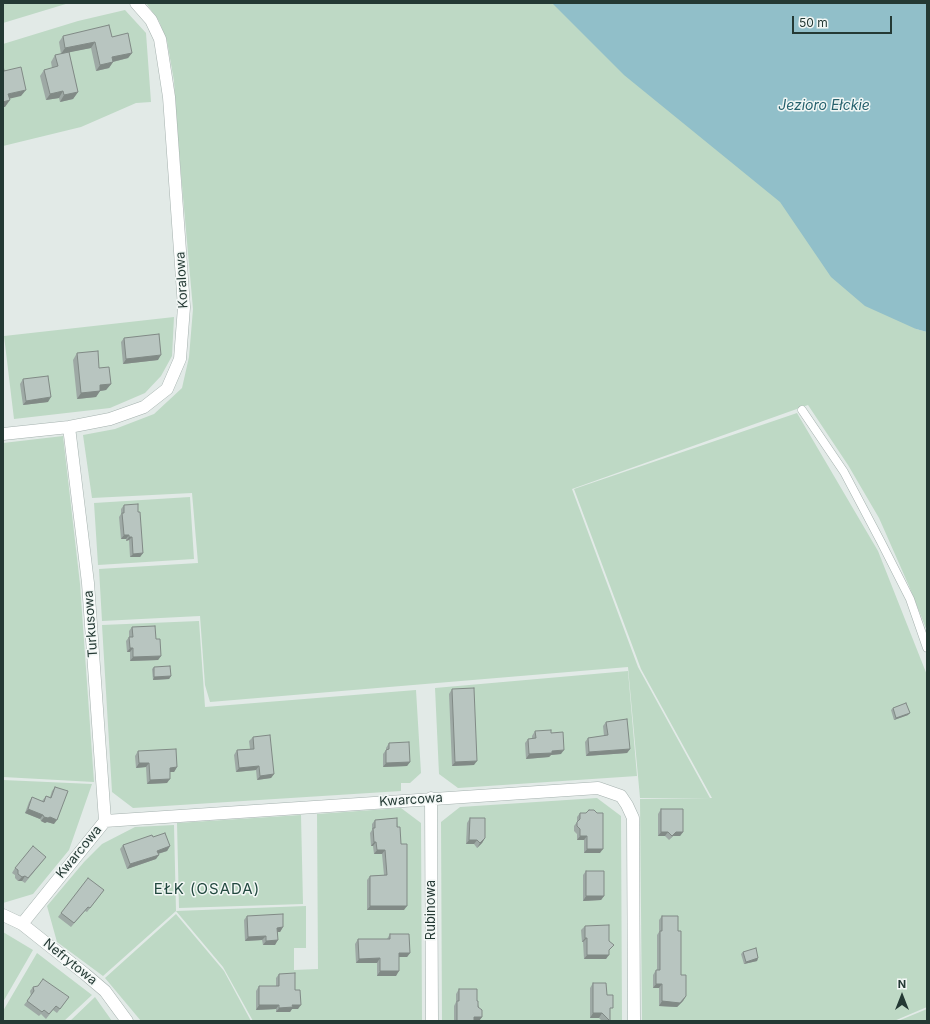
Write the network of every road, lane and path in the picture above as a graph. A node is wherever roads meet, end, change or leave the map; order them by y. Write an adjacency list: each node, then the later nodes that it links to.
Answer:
1 (136, 3): 3 (street, Koralowa)
2 (802, 410): 5 (lane)
3 (69, 427): 4 (street, Koralowa); 7 (street, Turkusowa)
4 (3, 434)
5 (927, 648)
6 (430, 798): 7 (street, Kwarcowa); 11 (street, Rubinowa); 12 (street, Kwarcowa)
7 (105, 821): 9 (street, Kwarcowa)
8 (3, 915): 9 (street, Nefrytowa)
9 (22, 924): 10 (street, Nefrytowa)
10 (127, 1021)
11 (432, 1021)
12 (634, 1021)

